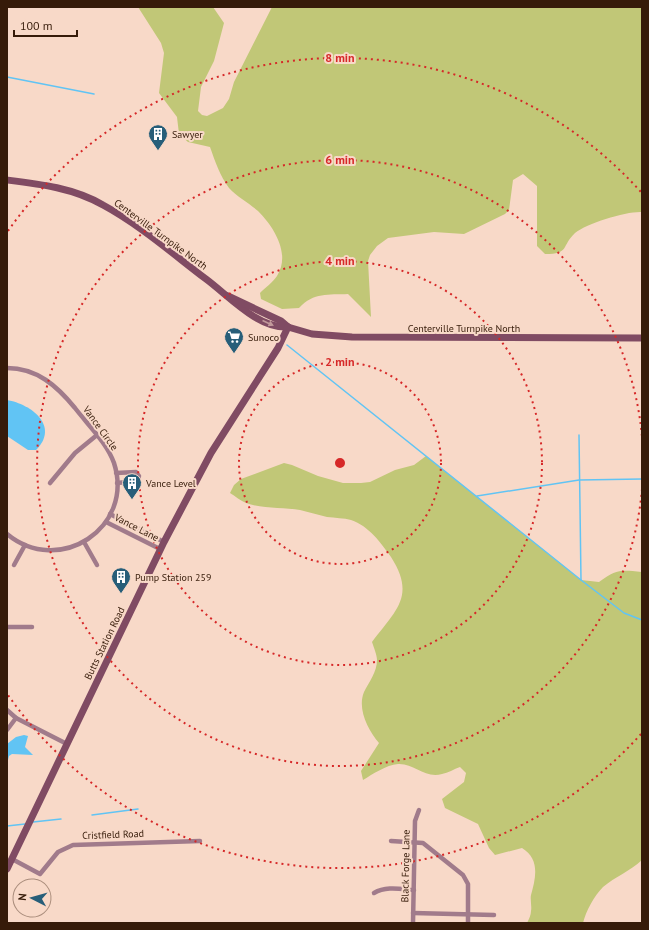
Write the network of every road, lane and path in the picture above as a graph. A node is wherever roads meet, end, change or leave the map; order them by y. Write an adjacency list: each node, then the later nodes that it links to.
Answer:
1 (7, 180): 2 (main road, Centerville Turnpike North)
2 (288, 327): 3 (main road, Centerville Turnpike North); 13 (main road, Butts Station Road)
3 (642, 338)
4 (7, 368): 5 (street, Vance Circle)
5 (97, 435): 6 (street, Vance Circle); 7 (street)
6 (116, 473): 8 (street, Vance Circle); 8 (street)
7 (50, 483)
8 (117, 483): 9 (street, Vance Circle)
9 (110, 514): 10 (street, Vance Circle); 13 (street, Vance Lane)
10 (106, 522): 12 (street, Vance Circle); 15 (street, Vance Lane)
11 (7, 534): 14 (street, Vance Circle)
12 (84, 542): 14 (street, Vance Circle); 17 (street)
13 (164, 542): 15 (main road, Butts Station Road)
14 (25, 545): 16 (street)
15 (160, 549): 23 (main road, Butts Station Road)
16 (14, 565)
17 (97, 565)
18 (7, 627): 19 (street)
19 (32, 627)
20 (7, 710): 21 (street)
21 (16, 718): 22 (street); 23 (street)
22 (7, 730)
23 (67, 744): 28 (main road, Butts Station Road)
24 (419, 810): 27 (street, Black Forge Lane)
25 (200, 841): 28 (street, Cristfield Road)
26 (391, 841): 27 (street)
27 (414, 843): 30 (street, Black Forge Lane); 33 (street)
28 (12, 859): 29 (main road, Butts Station Road)
29 (7, 869)
30 (414, 890): 31 (street); 32 (street, Black Forge Lane)
31 (374, 893)
32 (413, 913): 33 (street); 35 (street, Black Forge Lane)
33 (468, 914): 34 (street); 36 (street)
34 (494, 915)
35 (413, 923)
36 (468, 923)

